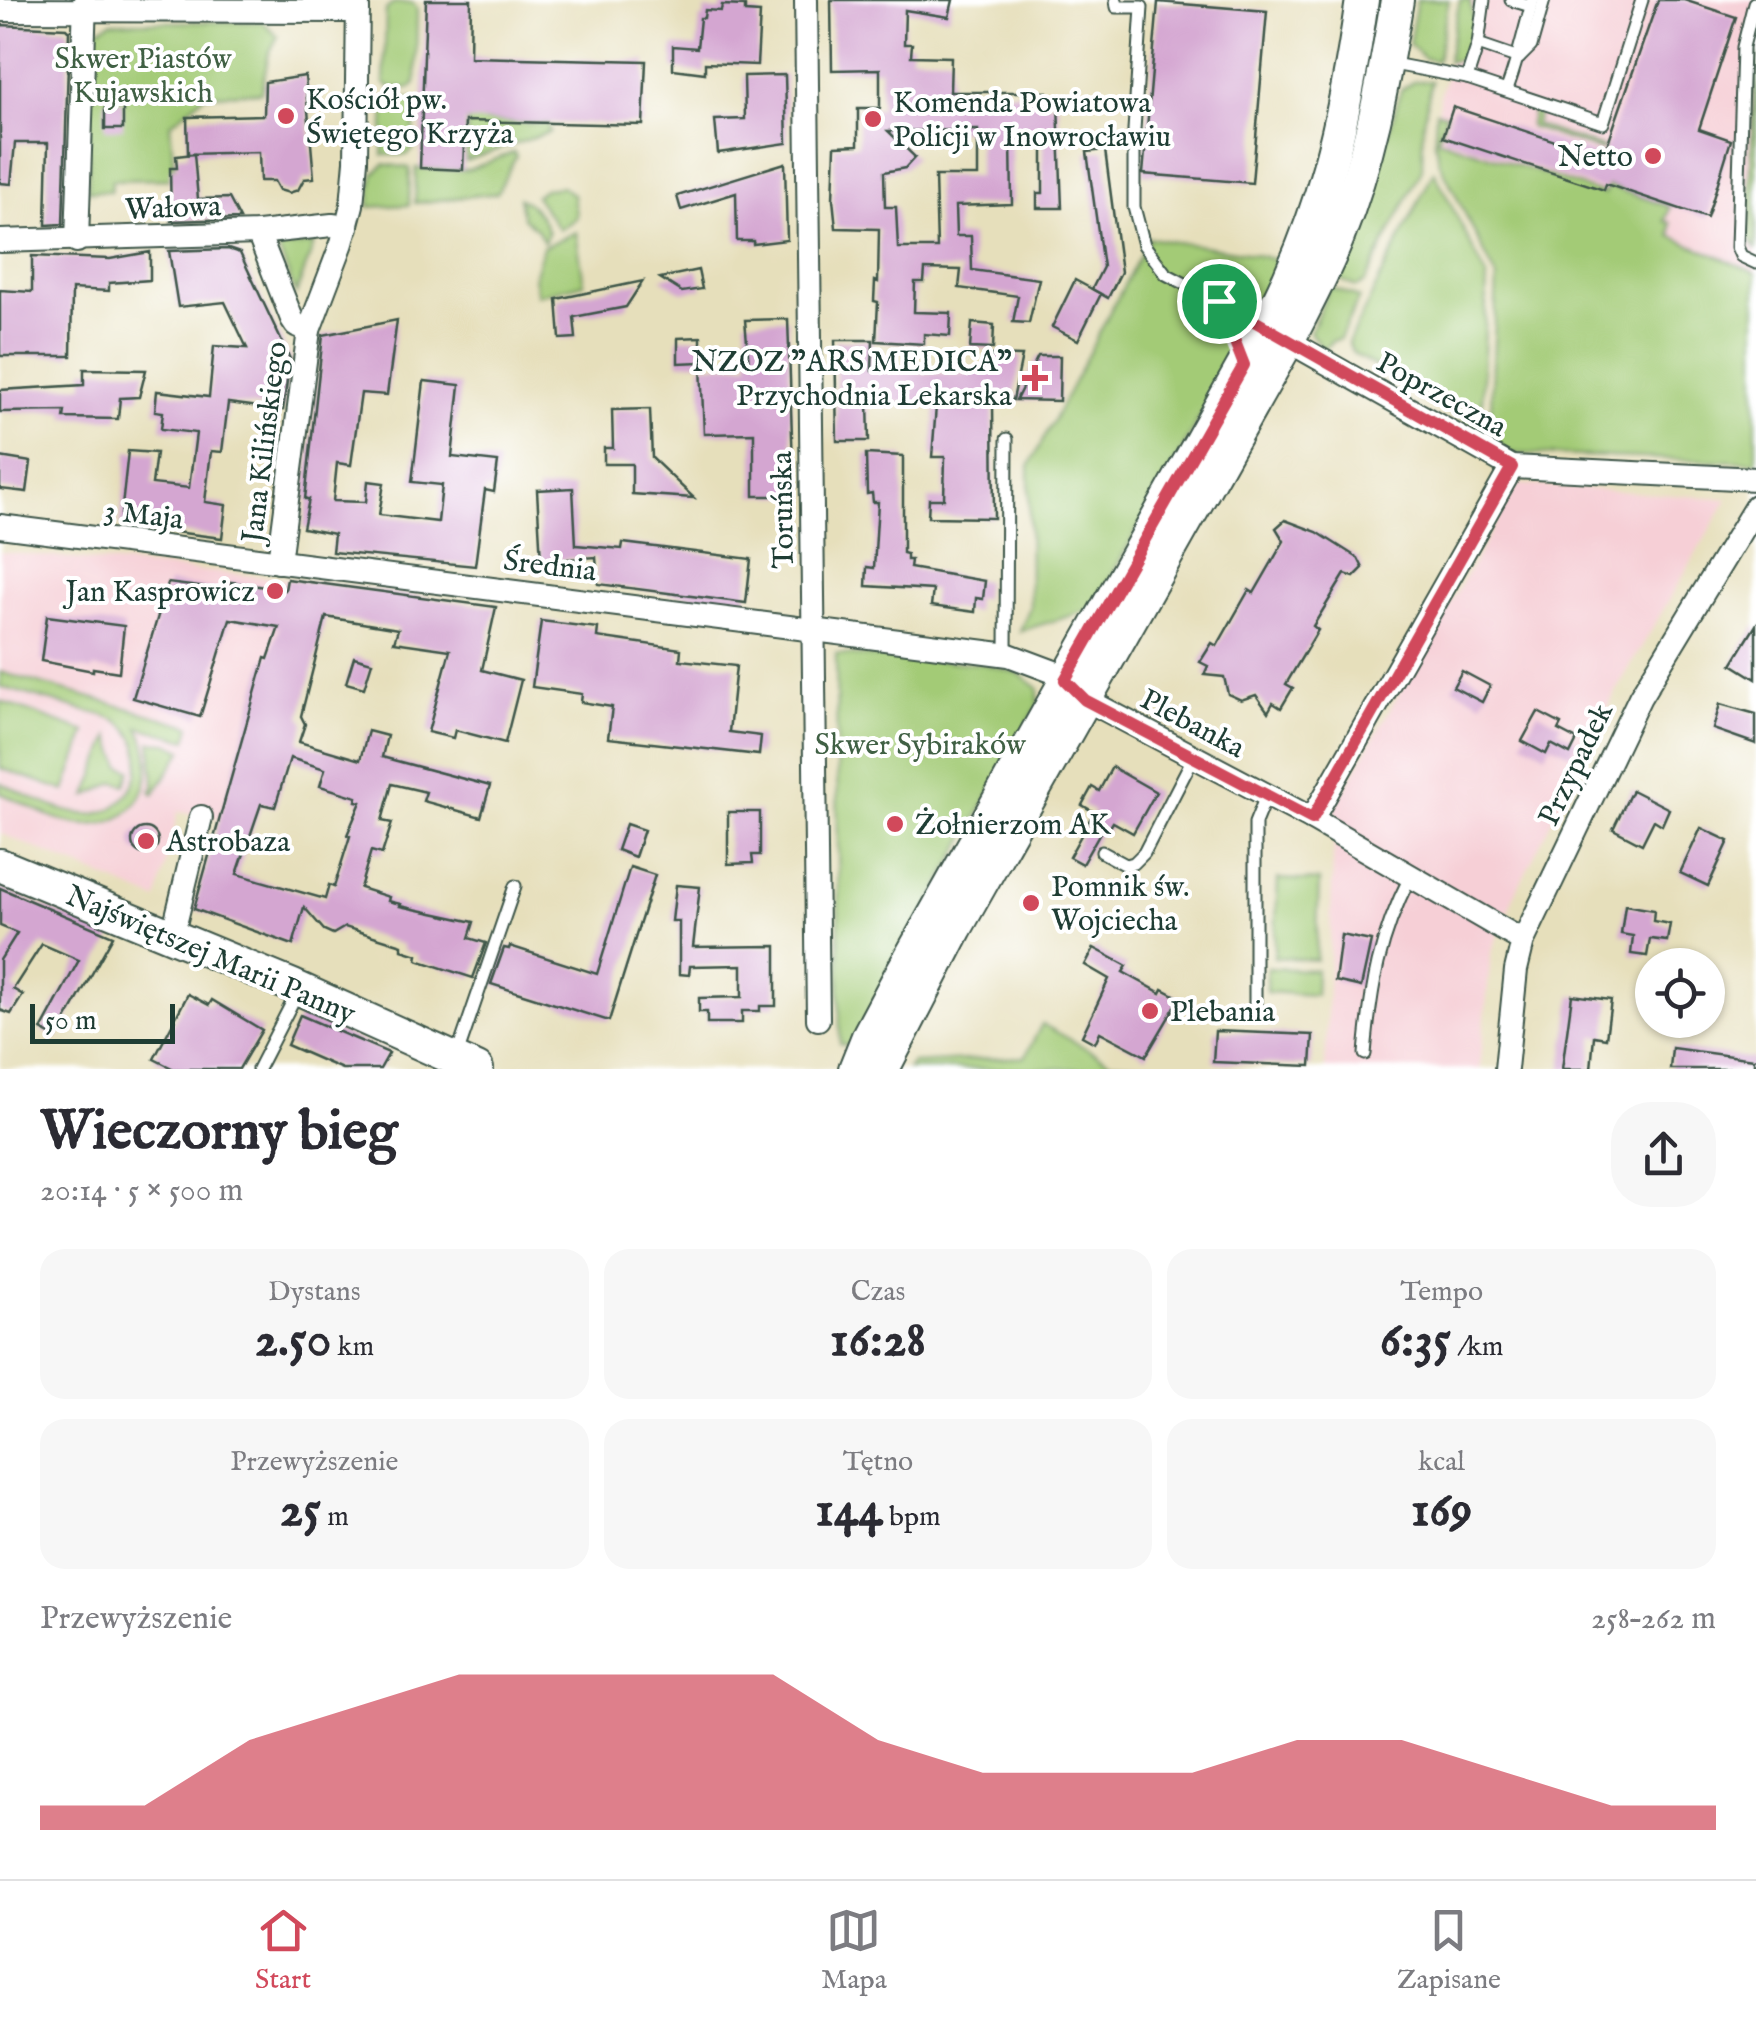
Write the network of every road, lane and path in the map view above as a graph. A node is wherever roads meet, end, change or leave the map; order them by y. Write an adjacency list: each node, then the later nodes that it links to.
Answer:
1 (806, 0): 35 (street, Toruńska)
2 (1116, 0): 25 (lane)
3 (1362, 0): 15 (main road)
4 (1397, 0): 17 (main road)
5 (1484, 0): 14 (lane)
6 (1511, 0): 10 (lane)
7 (1544, 0): 16 (lane)
8 (1642, 0): 19 (lane)
9 (1751, 2): 24 (lane)
10 (1532, 3): 16 (lane)
11 (85, 6): 12 (street); 13 (street); 22 (street)
12 (358, 6): 20 (street, Jana Kilińskiego)
13 (0, 10)
14 (1478, 44): 16 (lane); 18 (lane)
15 (1354, 57): 17 (lane); 27 (main road)
16 (1519, 58): 19 (lane)
17 (1387, 62): 18 (lane); 27 (main road)
18 (1467, 78): 19 (lane)
19 (1507, 89)
20 (347, 228): 21 (street, Wałowa); 26 (street, Jana Kilińskiego)
21 (258, 233): 22 (street, Wałowa); 26 (street, Jana Kilińskiego)
22 (77, 240): 23 (street, Wałowa)
23 (0, 241)
24 (1756, 263)
25 (1219, 301): 27 (lane); 28 (lane)
26 (309, 330): 34 (street, Jana Kilińskiego)
27 (1276, 334): 28 (main road); 30 (street, Poprzeczna); 37 (main road)
28 (1244, 365): 37 (main road)
29 (1007, 439): 36 (lane)
30 (1512, 467): 31 (street, Poprzeczna); 41 (street)
31 (1756, 479)
32 (1756, 506): 47 (street, Przypadek)
33 (0, 526): 34 (street, 3 Maja)
34 (279, 562): 35 (street, Średnia)
35 (813, 629): 36 (street, Plebanka); 50 (street, Toruńska)
36 (1006, 655): 37 (street, Plebanka)
37 (1075, 690): 38 (street, Plebanka); 54 (main road); 55 (main road)
38 (1193, 758): 39 (street, Plebanka); 42 (lane)
39 (1266, 796): 41 (street, Plebanka); 49 (lane)
40 (201, 817): 46 (street)
41 (1312, 819): 44 (street, Plebanka)
42 (1102, 852)
43 (0, 865): 46 (main road, Najświętszej Marii Panny)
44 (1410, 877): 47 (street, Plebanka); 51 (lane)
45 (515, 886): 52 (lane)
46 (172, 937): 48 (main road, Najświętszej Marii Panny)
47 (1523, 941): 56 (street, Przypadek)
48 (298, 989): 52 (main road, Najświętszej Marii Panny); 53 (lane)
49 (1255, 1005)
50 (818, 1019)
51 (1366, 1054)
52 (466, 1064)
53 (258, 1069)
54 (856, 1069)
55 (883, 1069)
56 (1506, 1069)

